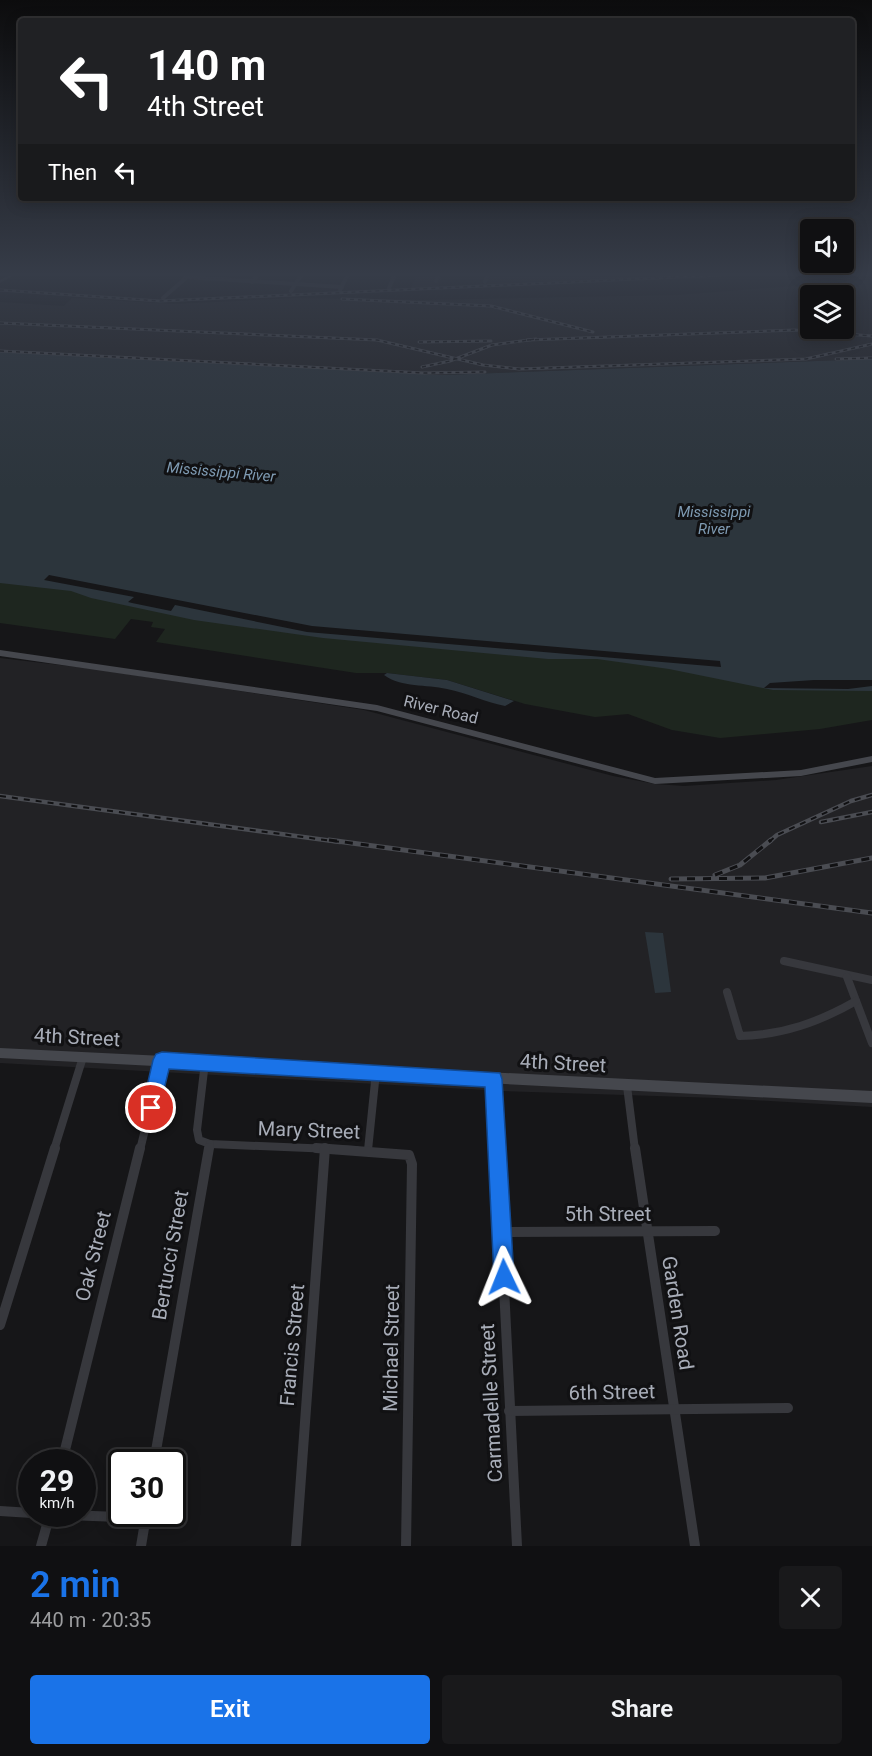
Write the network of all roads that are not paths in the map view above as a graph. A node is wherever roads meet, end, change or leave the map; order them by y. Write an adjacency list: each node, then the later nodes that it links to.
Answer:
1 (0, 653): 2 (main road, River Road)
2 (872, 759)
3 (784, 961): 4 (street)
4 (847, 977): 5 (street); 7 (street)
5 (872, 980)
6 (727, 992): 7 (street)
7 (856, 1001): 8 (street)
8 (872, 1043)
9 (0, 1053): 10 (main road, 4th Street)
10 (83, 1057): 11 (main road, 4th Street); 24 (street)
11 (162, 1060): 12 (main road, 4th Street); 28 (street, Oak Street)
12 (205, 1062): 13 (main road, 4th Street); 17 (street)
13 (376, 1072): 14 (main road, 4th Street); 19 (street)
14 (493, 1079): 15 (main road, 4th Street); 22 (street, Carmadelle Street)
15 (627, 1086): 16 (main road, 4th Street); 23 (street, Garden Road)
16 (872, 1097)
17 (210, 1144): 18 (street, Mary Street); 29 (street, Bertucci Street)
18 (325, 1148): 19 (street, Mary Street); 36 (street, Francis Street)
19 (368, 1150): 20 (street, Mary Street)
20 (406, 1152): 37 (street, Michael Street)
21 (715, 1231): 23 (street, 5th Street)
22 (502, 1232): 23 (street, 5th Street); 27 (street, Carmadelle Street)
23 (648, 1232): 26 (street, Garden Road)
24 (0, 1325)
25 (788, 1408): 26 (street, 6th Street)
26 (674, 1409): 27 (street, 6th Street); 39 (street, Garden Road)
27 (509, 1412): 38 (street, Carmadelle Street)
28 (65, 1449)
29 (156, 1449)
30 (0, 1511): 31 (street)
31 (18, 1512)
32 (46, 1527): 34 (street)
33 (144, 1527): 35 (street)
34 (41, 1546)
35 (141, 1546)
36 (296, 1546)
37 (406, 1546)
38 (517, 1546)
39 (695, 1546)

